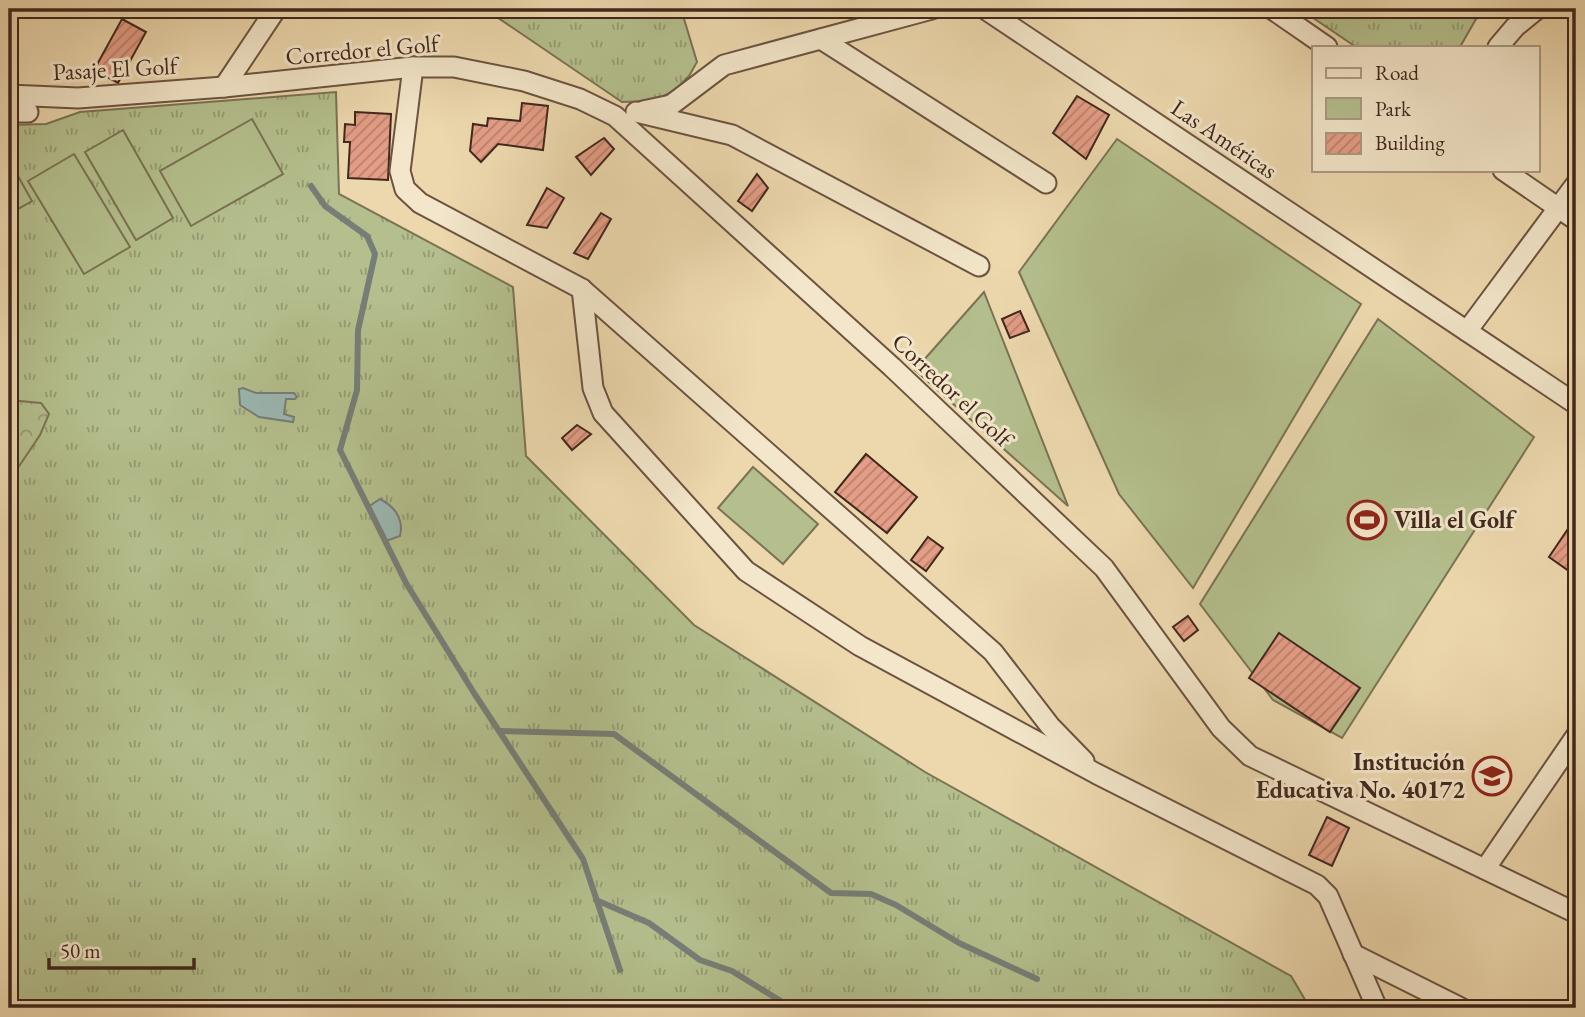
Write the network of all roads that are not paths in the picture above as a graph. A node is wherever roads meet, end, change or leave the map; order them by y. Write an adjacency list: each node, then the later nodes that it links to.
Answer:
1 (276, 9): 10 (street)
2 (932, 9): 6 (street)
3 (985, 9): 21 (street, Las Américas)
4 (1272, 9): 7 (street)
5 (1537, 9): 8 (street)
6 (821, 38): 12 (street); 15 (street)
7 (1326, 46)
8 (1499, 46)
9 (413, 67): 10 (street, Corredor el Golf); 13 (street, Corredor el Golf); 20 (street)
10 (224, 87): 11 (street, Pasaje El Golf)
11 (9, 95)
12 (636, 112): 13 (street); 19 (street)
13 (615, 116): 25 (street, Corredor el Golf)
14 (1506, 172): 17 (street)
15 (1046, 183)
16 (1576, 184): 17 (street)
17 (1558, 208): 18 (street); 21 (street)
18 (1576, 220)
19 (979, 266)
20 (582, 289): 24 (street); 24 (street)
21 (1467, 331): 22 (street, Las Américas)
22 (1576, 404)
23 (1576, 736): 25 (street)
24 (1097, 774): 27 (street)
25 (1485, 869): 26 (street, Corredor el Golf)
26 (1576, 913)
27 (1353, 954): 28 (street); 29 (street)
28 (1377, 1008)
29 (1461, 1008)

